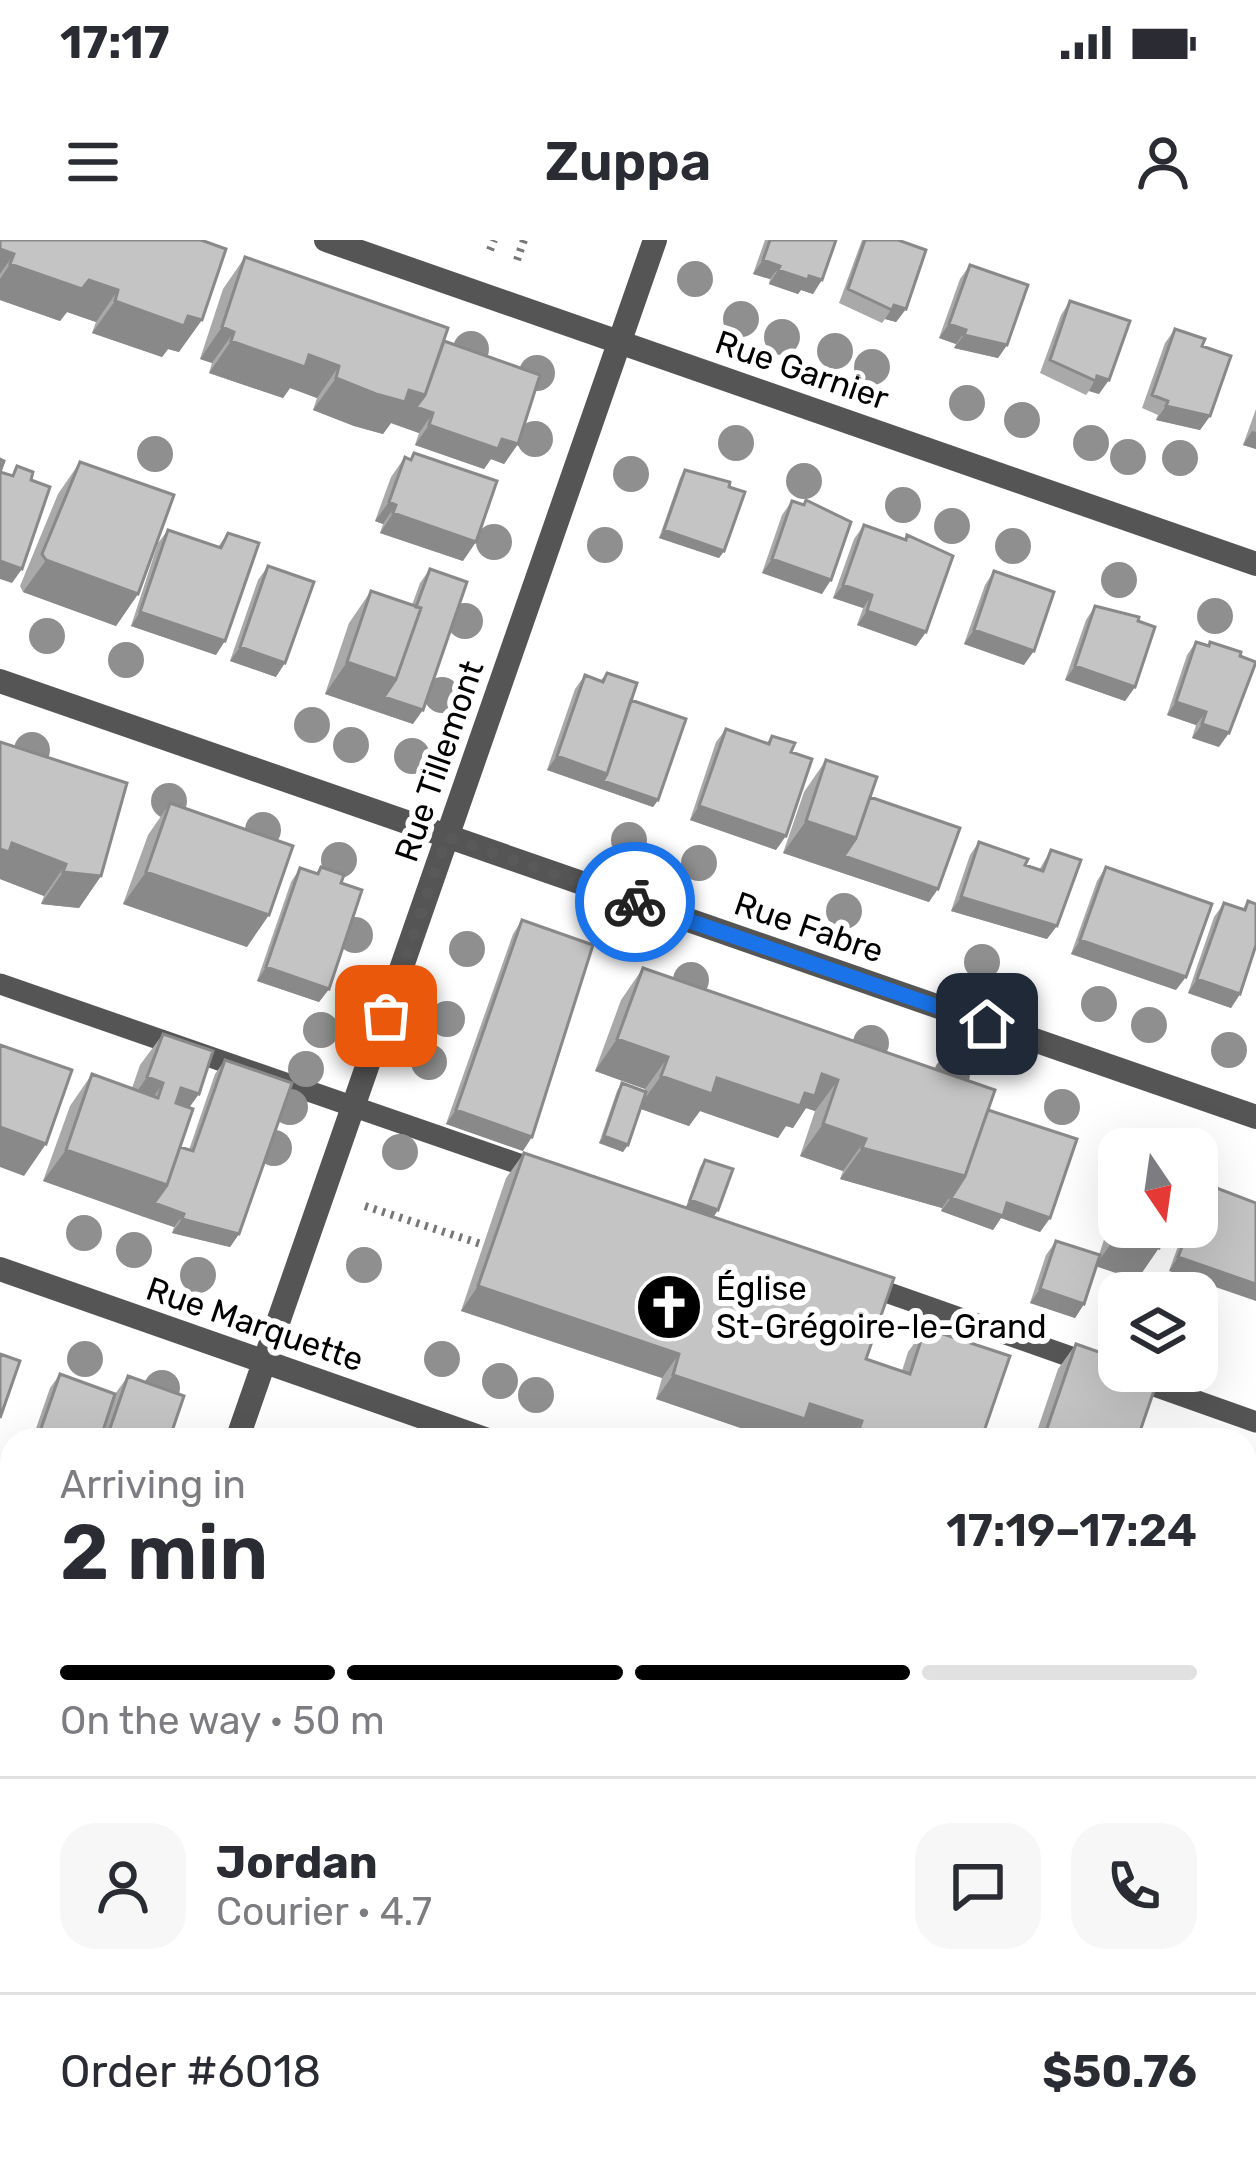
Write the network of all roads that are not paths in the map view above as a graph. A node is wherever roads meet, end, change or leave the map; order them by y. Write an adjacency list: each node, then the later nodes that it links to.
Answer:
1 (326, 240): 3 (street, Rue Garnier)
2 (655, 240): 3 (street, Rue Tillemont)
3 (619, 341): 4 (street, Rue Garnier); 6 (street, Rue Tillemont)
4 (1256, 564)
5 (0, 681): 6 (street, Rue Fabre)
6 (447, 837): 8 (street, Rue Tillemont); 9 (street, Rue Fabre)
7 (0, 984): 8 (lane)
8 (355, 1106): 10 (lane); 13 (street, Rue Tillemont)
9 (1256, 1117)
10 (565, 1180)
11 (0, 1269): 13 (street, Rue Marquette)
12 (832, 1274): 14 (lane)
13 (263, 1361): 15 (street, Rue Tillemont); 16 (street, Rue Marquette)
14 (1256, 1422)
15 (241, 1428)
16 (454, 1428)

